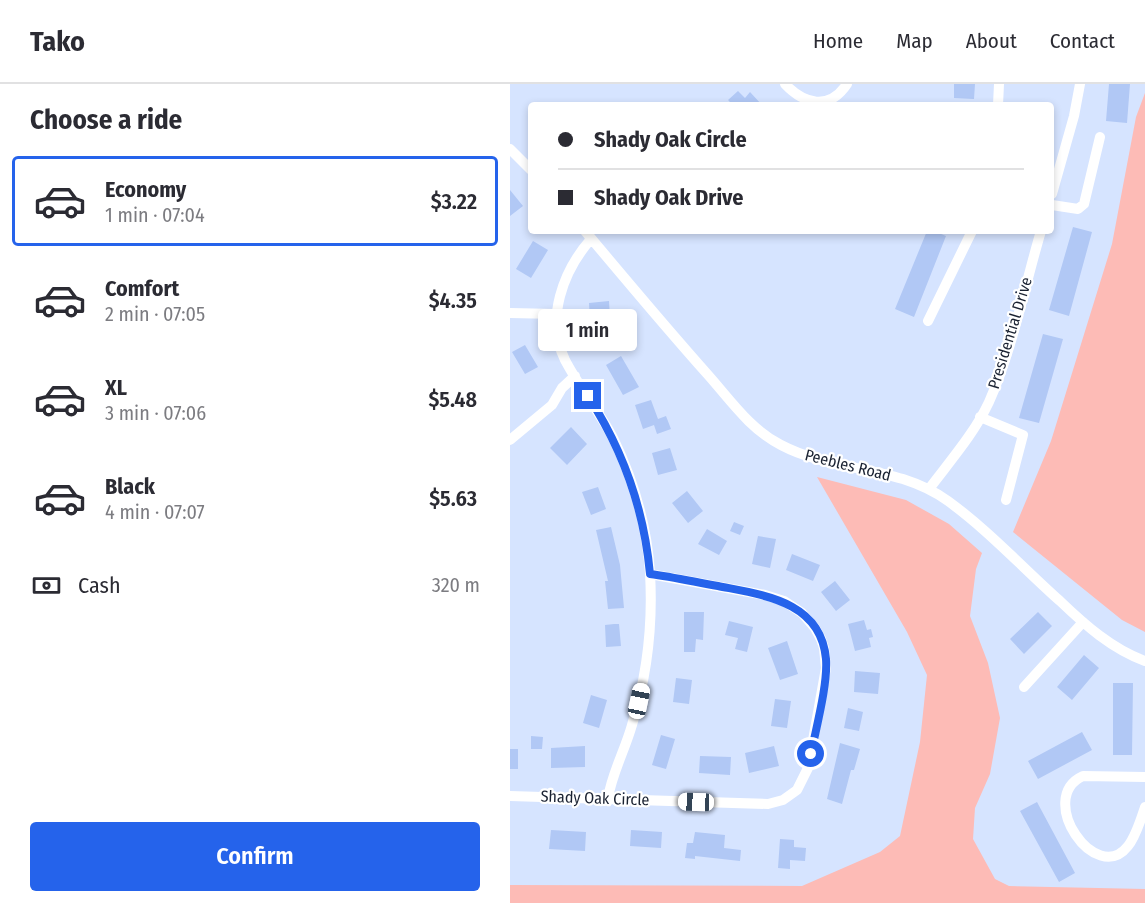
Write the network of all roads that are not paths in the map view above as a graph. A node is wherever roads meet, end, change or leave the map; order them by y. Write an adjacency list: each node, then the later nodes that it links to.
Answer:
1 (784, 84): 2 (street)
2 (847, 84)
3 (999, 84): 5 (street)
4 (1080, 84): 9 (street)
5 (998, 102)
6 (1100, 137): 10 (street)
7 (510, 149): 8 (street)
8 (528, 167)
9 (1054, 187)
10 (1054, 205)
11 (971, 234): 16 (street)
12 (1040, 234): 18 (street, Presidential Drive)
13 (588, 235): 15 (street); 20 (street, Peebles Road)
14 (510, 313): 15 (street)
15 (556, 314): 17 (street)
16 (928, 321)
17 (575, 376): 19 (street); 22 (street)
18 (980, 417): 20 (street, Presidential Drive); 21 (street)
19 (510, 440)
20 (929, 489): 23 (street, Peebles Road)
21 (1006, 500)
22 (650, 574): 28 (street); 28 (street, Shady Oak Circle)
23 (1083, 622): 24 (street, Peebles Road); 25 (street)
24 (1145, 661)
25 (1024, 687)
26 (1145, 777): 29 (street)
27 (510, 796): 28 (street, Shady Oak Circle)
28 (608, 798)
29 (1145, 807)

